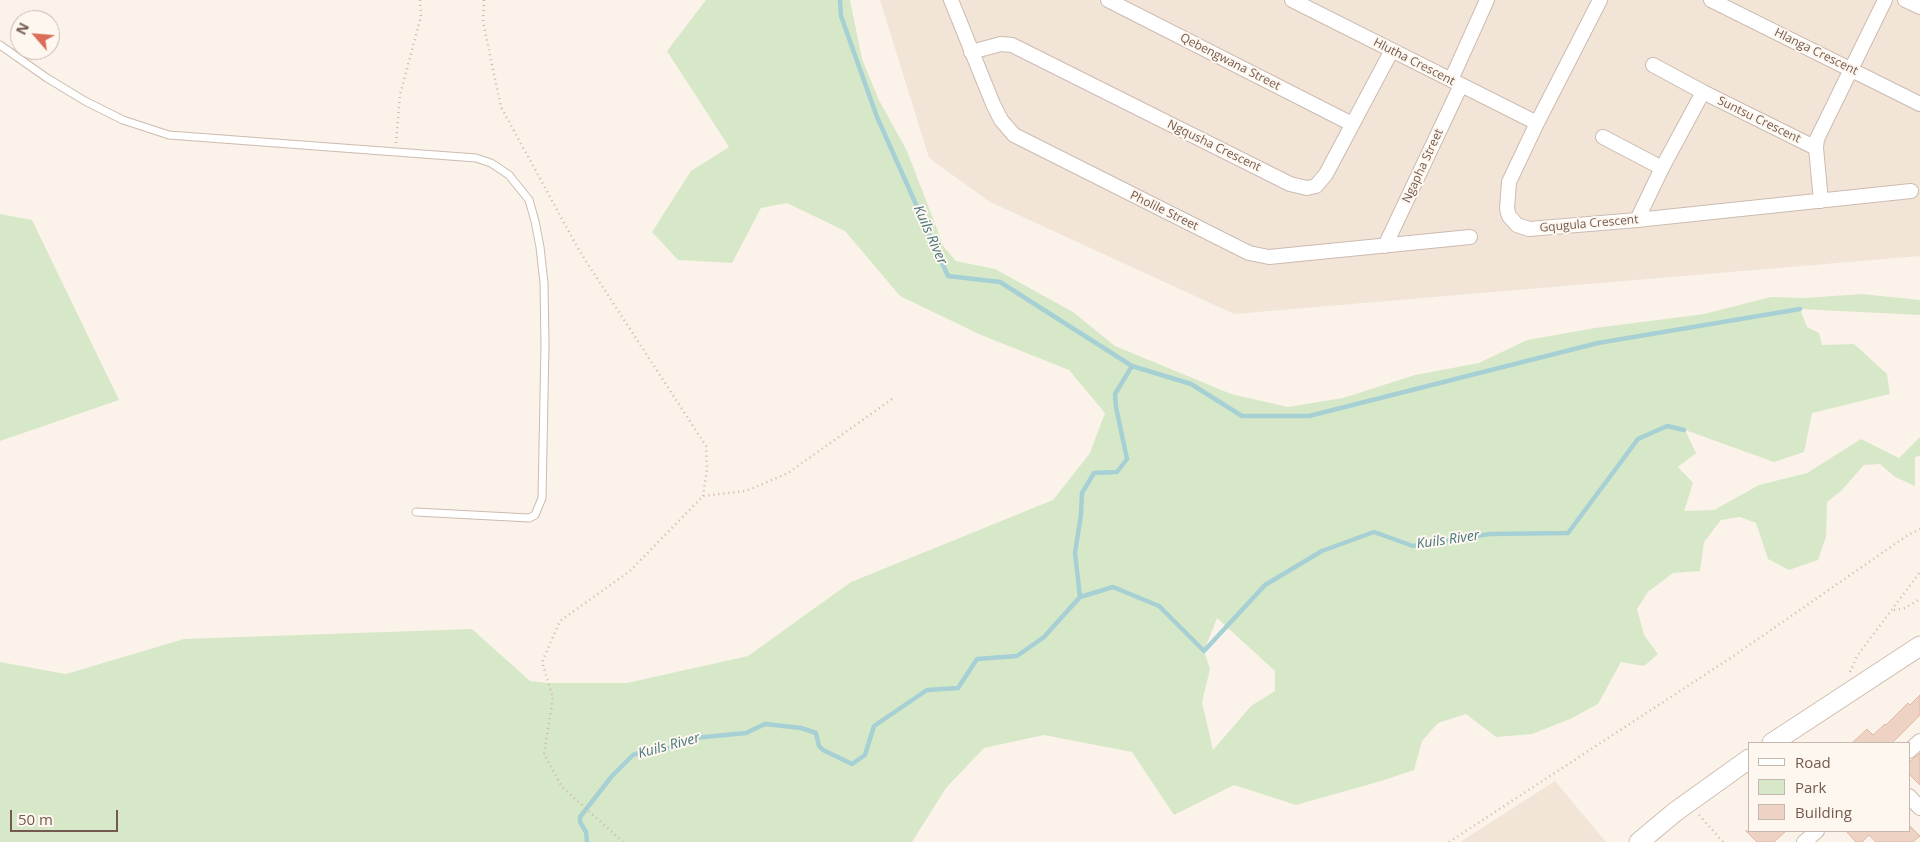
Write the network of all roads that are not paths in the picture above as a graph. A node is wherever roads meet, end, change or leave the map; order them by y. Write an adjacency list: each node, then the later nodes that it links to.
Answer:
1 (951, 0): 12 (street, Pholile Street)
2 (1108, 0): 19 (street, Qebengwana Street)
3 (1292, 0): 11 (street, Hlutha Crescent)
4 (1487, 0): 15 (street, Ngapha Street)
5 (1600, 0): 18 (street, Gqugula Crescent)
6 (1711, 0): 14 (street, Hlanga Crescent)
7 (1885, 0): 14 (street)
8 (1905, 0): 9 (street)
9 (1920, 7)
10 (0, 45): 28 (lane)
11 (1392, 50): 15 (street, Hlutha Crescent); 19 (street, Ngqusha Crescent)
12 (971, 52): 19 (street, Ngqusha Crescent); 27 (street, Pholile Street)
13 (1653, 65): 16 (street, Suntsu Crescent)
14 (1851, 69): 17 (street, Hlanga Crescent); 21 (street)
15 (1456, 83): 18 (street, Hlutha Crescent); 27 (street, Ngapha Street)
16 (1703, 92): 21 (street, Suntsu Crescent); 22 (street, Suntsu Crescent)
17 (1920, 104)
18 (1537, 123): 25 (street, Gqugula Crescent)
19 (1352, 124)
20 (1603, 137): 22 (street)
21 (1816, 148): 24 (street)
22 (1662, 168): 25 (street, Suntsu Crescent)
23 (1911, 191): 24 (street, Gqugula Crescent)
24 (1821, 201): 25 (street, Gqugula Crescent)
25 (1637, 220)
26 (1470, 237): 27 (street, Pholile Street)
27 (1384, 246)
28 (416, 512)
29 (1920, 646): 31 (main road)
30 (1920, 741): 32 (street)
31 (1774, 742)
32 (1910, 750)
33 (1748, 761): 37 (main road)
34 (1910, 797): 35 (street)
35 (1920, 808)
36 (1816, 832): 38 (street)
37 (1639, 842)
38 (1804, 842)

